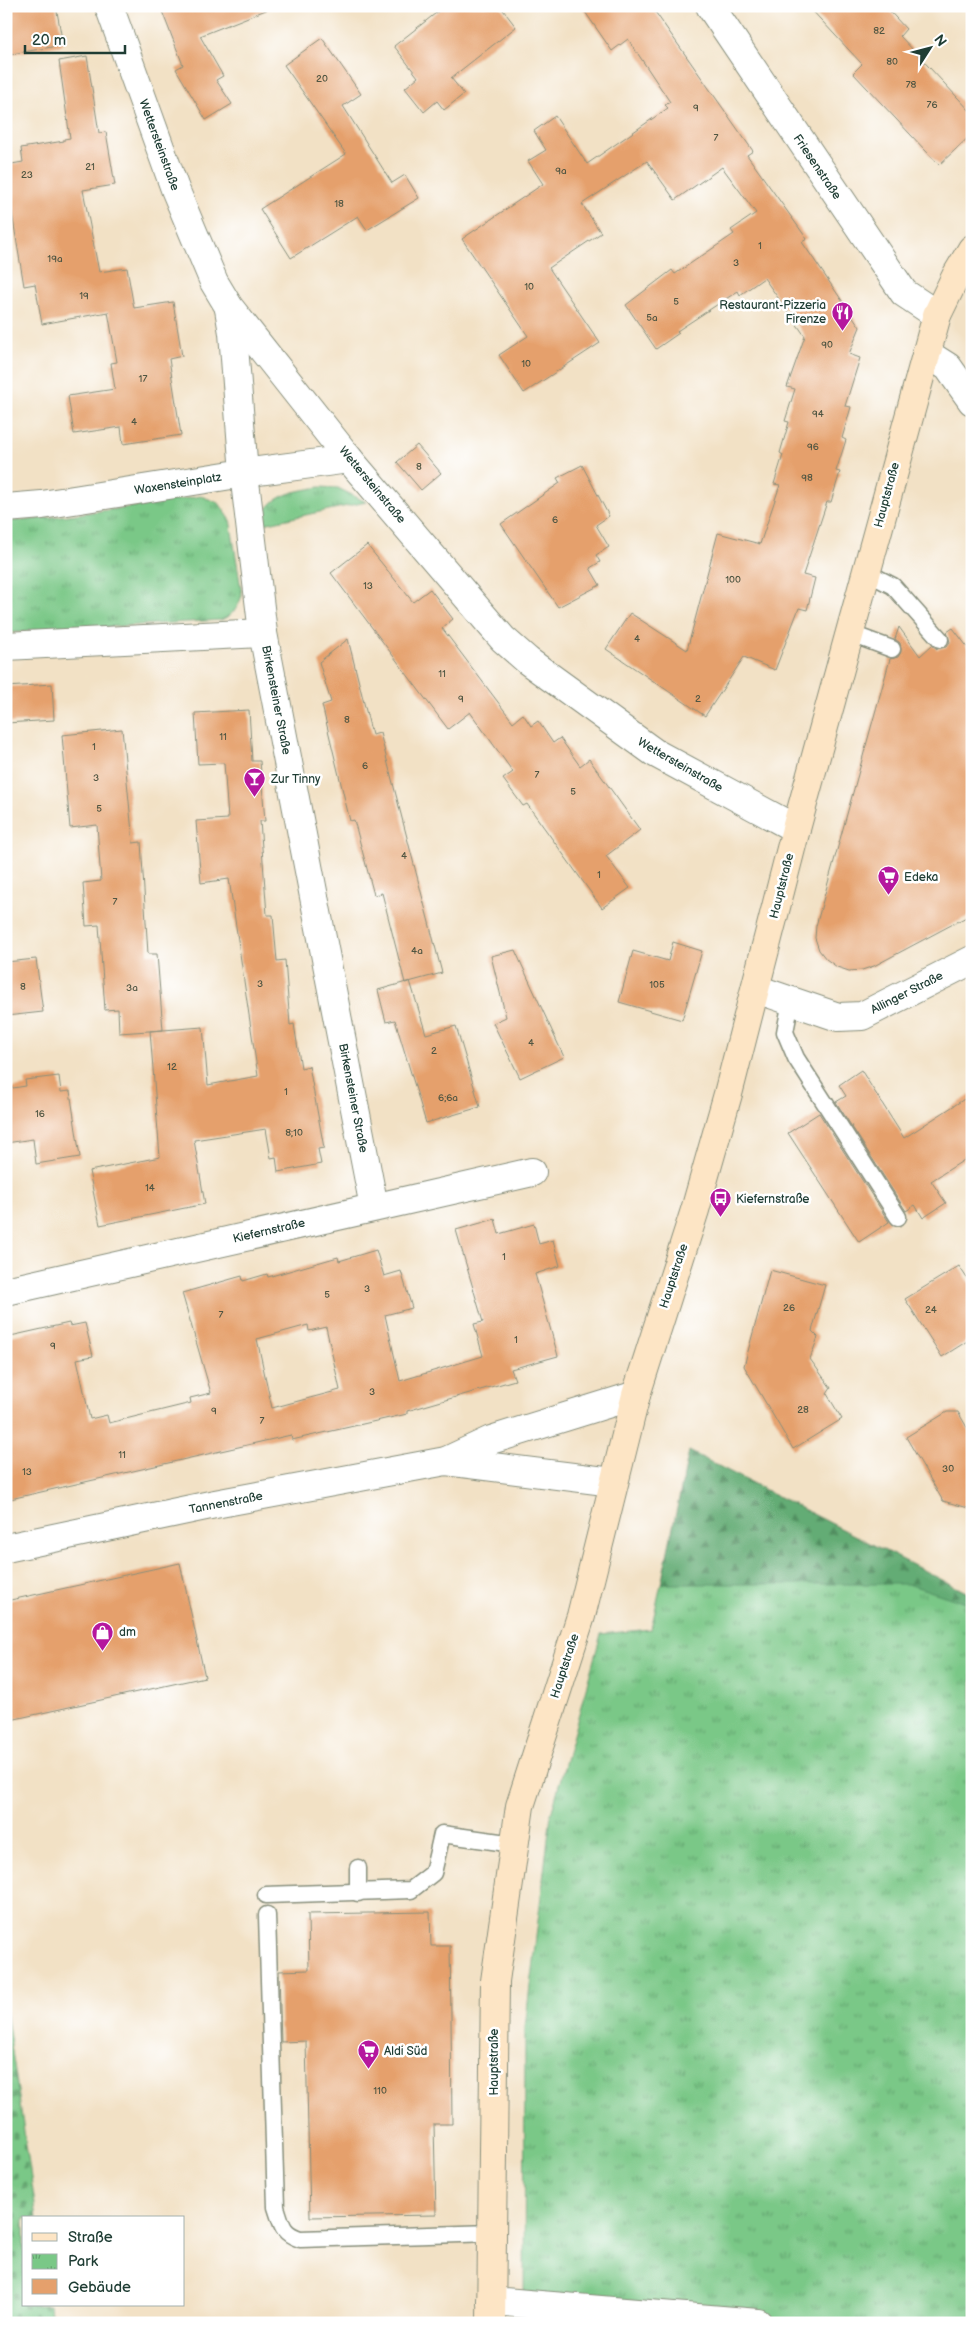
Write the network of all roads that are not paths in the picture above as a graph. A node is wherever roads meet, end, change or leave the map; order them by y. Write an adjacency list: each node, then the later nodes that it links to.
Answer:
1 (109, 6): 4 (street, Wettersteinstraße)
2 (710, 6): 5 (street, Friesenstraße)
3 (972, 250): 5 (main road, Hauptstraße)
4 (229, 307): 8 (street, Wettersteinstraße); 9 (street, Birkensteiner Straße)
5 (937, 314): 6 (main road, Hauptstraße)
6 (926, 353): 7 (street); 11 (main road, Hauptstraße)
7 (972, 400)
8 (349, 459): 9 (street, Waxensteinplatz); 17 (street, Wettersteinstraße)
9 (244, 473): 10 (street, Waxensteinplatz); 12 (street, Birkensteiner Straße)
10 (6, 508)
11 (866, 572): 13 (main road, Hauptstraße); 14 (lane)
12 (263, 633): 15 (street); 22 (street, Birkensteiner Straße)
13 (849, 633): 16 (lane); 17 (main road, Hauptstraße)
14 (940, 639)
15 (6, 646)
16 (892, 649)
17 (796, 829): 19 (main road, Hauptstraße)
18 (972, 960): 20 (street, Allinger Straße)
19 (756, 989): 20 (street, Allinger Straße); 25 (main road, Hauptstraße)
20 (791, 1001): 23 (lane)
21 (532, 1172): 22 (street, Kiefernstraße)
22 (374, 1207): 24 (street, Kiefernstraße)
23 (898, 1217)
24 (6, 1291)
25 (636, 1395): 26 (street, Tannenstraße); 27 (main road, Hauptstraße)
26 (446, 1461): 27 (street, Tannenstraße); 28 (street, Tannenstraße)
27 (613, 1482): 29 (main road, Hauptstraße)
28 (6, 1548)
29 (514, 1844): 31 (lane); 34 (main road, Hauptstraße)
30 (358, 1868): 31 (lane)
31 (358, 1893): 32 (lane)
32 (266, 1895)
33 (267, 1915): 34 (lane)
34 (493, 2233): 35 (main road, Hauptstraße)
35 (491, 2312): 36 (street)
36 (758, 2323)

